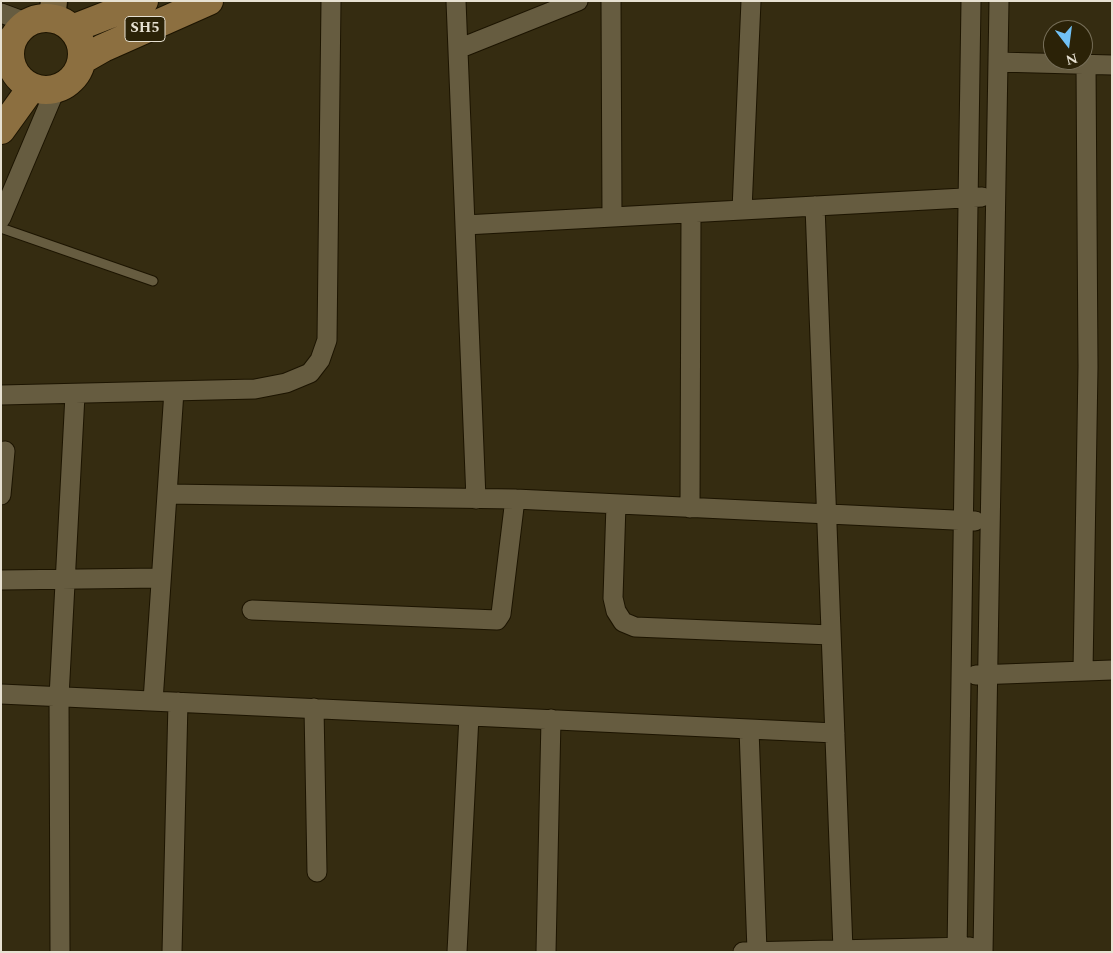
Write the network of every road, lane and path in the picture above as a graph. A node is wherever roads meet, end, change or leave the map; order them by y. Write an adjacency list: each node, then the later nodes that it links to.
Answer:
1 (144, 1): 11 (main road, SH5)
2 (209, 1): 13 (main road, SH5)
3 (331, 1): 31 (street)
4 (456, 1): 12 (street)
5 (578, 1): 12 (street)
6 (611, 1): 26 (street)
7 (751, 1): 24 (street)
8 (972, 1): 22 (street)
9 (999, 1): 14 (street)
10 (1, 13): 11 (street)
11 (37, 25): 13 (main road); 19 (main road)
12 (458, 49): 28 (street)
13 (82, 60): 19 (main road)
14 (998, 62): 15 (street); 21 (street)
15 (1043, 63)
16 (1093, 64): 17 (street)
17 (1112, 65)
18 (1086, 70): 50 (street)
19 (26, 82): 20 (main road); 27 (street)
20 (1, 130)
21 (995, 196): 22 (street); 43 (street)
22 (970, 198): 23 (street); 42 (street)
23 (815, 206): 24 (street); 41 (street)
24 (742, 210): 25 (street)
25 (691, 213): 26 (street); 40 (street)
26 (612, 217): 28 (street)
27 (1, 218)
28 (465, 225): 37 (street)
29 (1, 228): 30 (lane)
30 (153, 281)
31 (174, 391): 33 (street); 35 (street)
32 (1, 395): 33 (street)
33 (74, 395): 46 (street)
34 (5, 451): 36 (street)
35 (167, 494): 37 (street); 44 (street)
36 (1, 495)
37 (476, 499): 38 (street)
38 (515, 499): 39 (street); 47 (street)
39 (616, 504): 40 (street); 48 (street)
40 (690, 508): 41 (street)
41 (827, 514): 42 (street); 48 (street)
42 (964, 521): 43 (street); 52 (street)
43 (990, 522): 51 (street)
44 (161, 578): 46 (street); 55 (street)
45 (1, 580): 46 (street)
46 (67, 580): 54 (street)
47 (252, 610)
48 (832, 635): 61 (street)
49 (1112, 670): 50 (street)
50 (1083, 671): 51 (street)
51 (987, 674): 52 (street); 63 (street)
52 (961, 675): 65 (street)
53 (1, 694): 54 (street)
54 (60, 697): 55 (street); 66 (street)
55 (153, 701): 56 (street)
56 (178, 702): 57 (street); 67 (street)
57 (314, 708): 58 (street); 62 (street)
58 (469, 716): 59 (street); 68 (street)
59 (551, 719): 60 (street); 69 (street)
60 (749, 728): 61 (street); 71 (street)
61 (835, 732): 64 (street)
62 (317, 872)
63 (982, 949): 65 (street)
64 (843, 950): 65 (street); 71 (street)
65 (957, 950)
66 (60, 952)
67 (172, 952)
68 (457, 952)
69 (546, 952)
70 (743, 952): 71 (street)
71 (757, 952)

